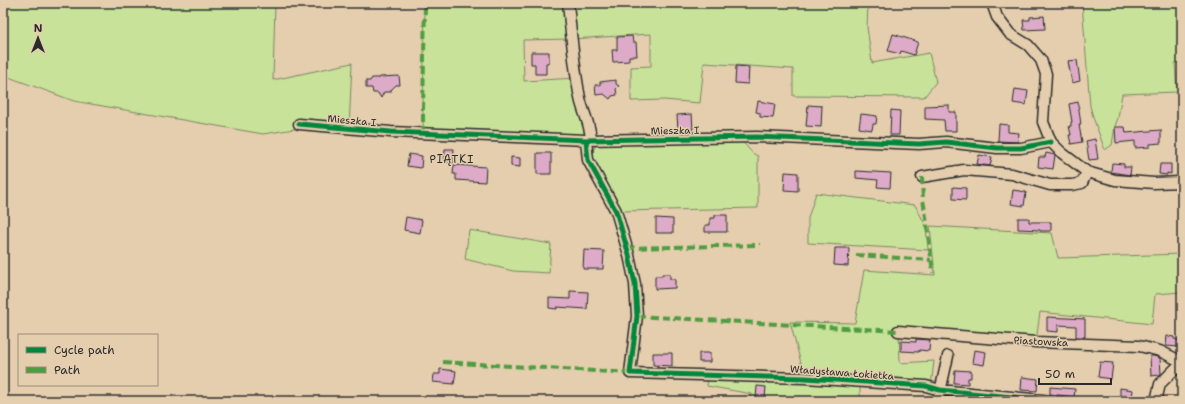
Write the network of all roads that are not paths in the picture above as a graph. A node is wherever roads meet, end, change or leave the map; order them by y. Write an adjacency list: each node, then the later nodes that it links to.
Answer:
1 (568, 3): 4 (street)
2 (992, 3): 5 (street)
3 (299, 124): 4 (street, Mieszka I)
4 (589, 140): 5 (street, Mieszka I); 12 (street, Władysława Łokietka)
5 (1051, 142): 6 (street)
6 (1087, 172): 7 (street); 8 (street)
7 (922, 177)
8 (1182, 182)
9 (898, 331): 11 (street, Piastowska)
10 (948, 356): 12 (street)
11 (1180, 364): 15 (street)
12 (940, 390): 13 (street); 14 (street, Władysława Łokietka)
13 (938, 401)
14 (1053, 401)
15 (1156, 401)

